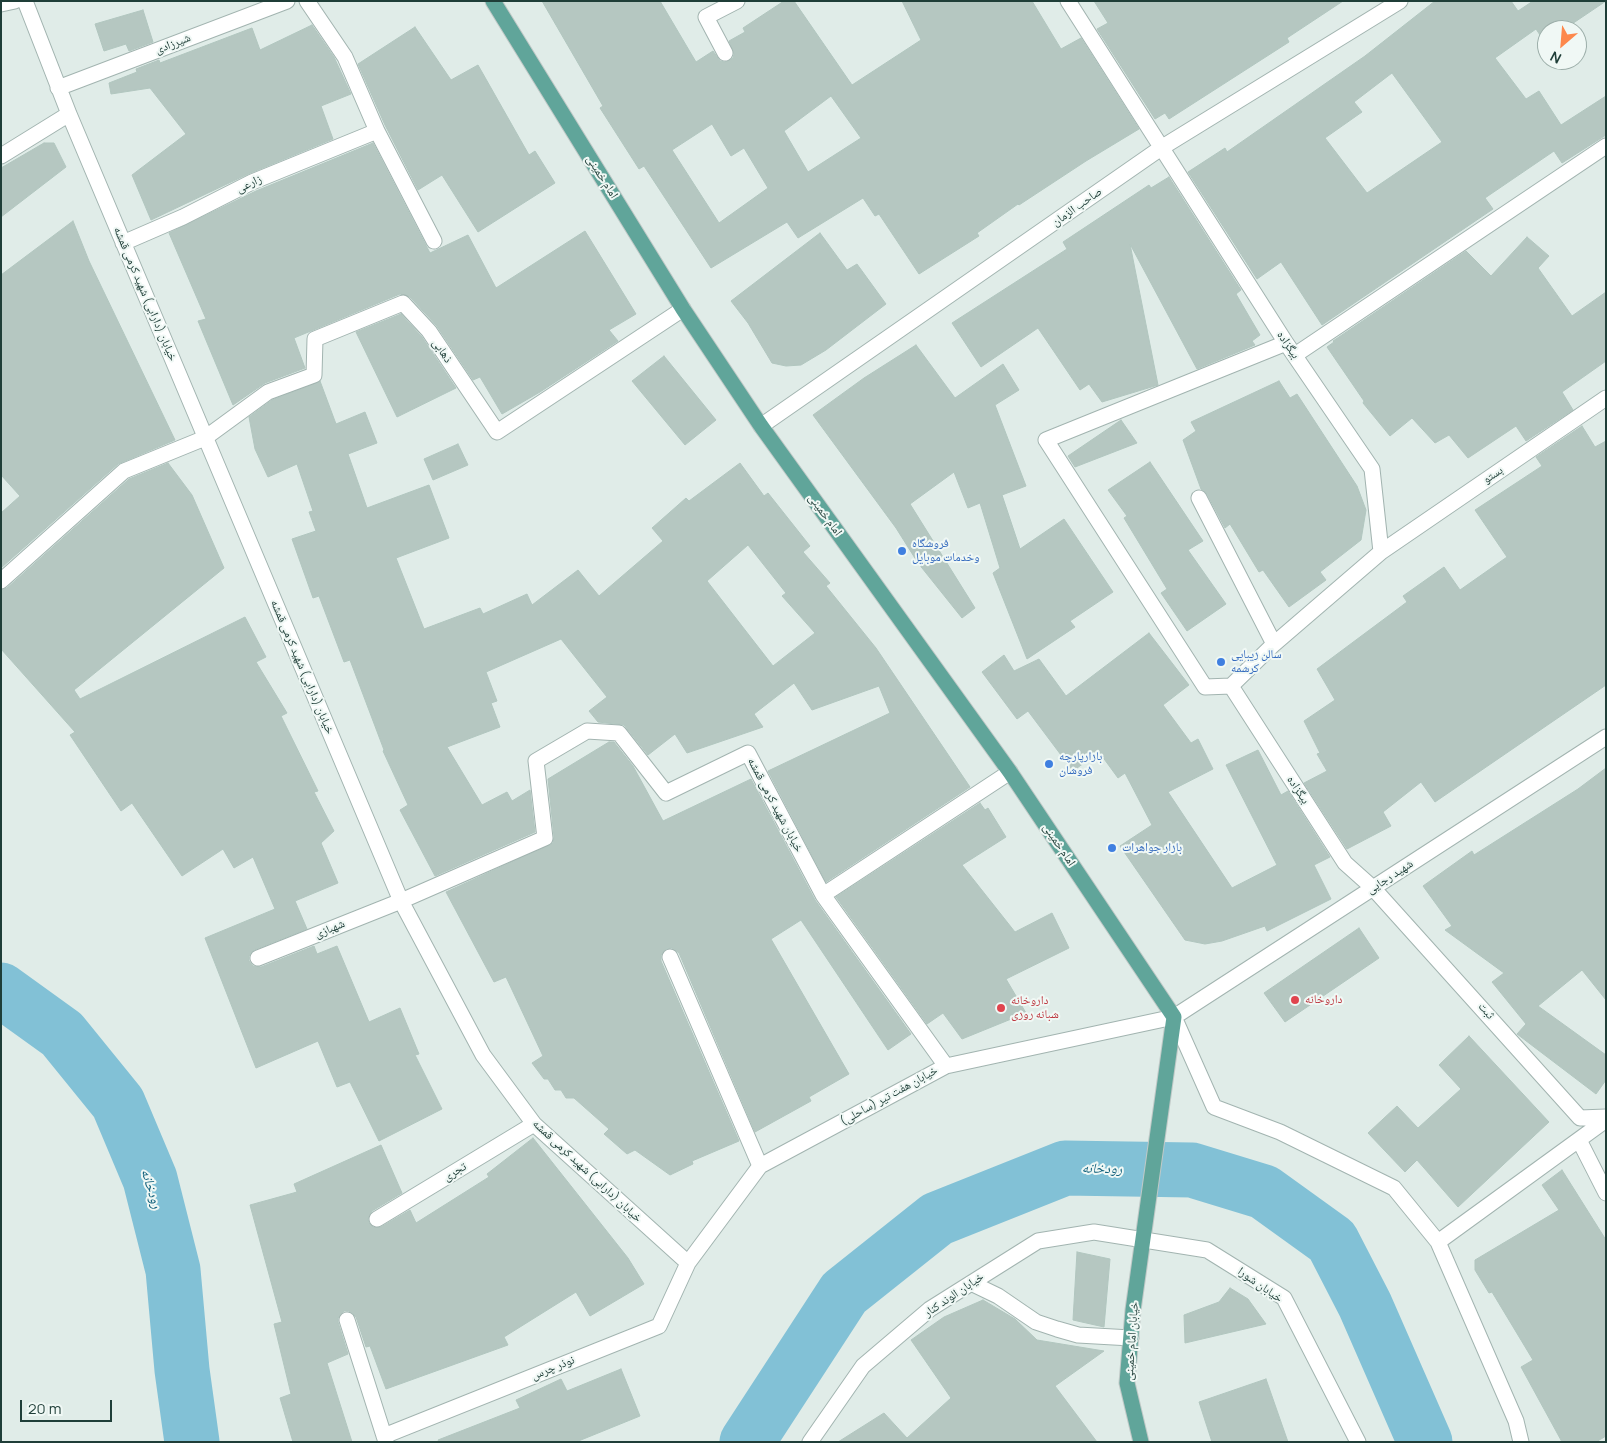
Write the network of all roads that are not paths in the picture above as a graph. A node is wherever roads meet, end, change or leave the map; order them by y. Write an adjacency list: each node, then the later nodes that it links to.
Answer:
1 (15, 1): 9 (street)
2 (25, 1): 11 (street, خیابان (دارابی) شهید کرمی قمشه)
3 (287, 1): 11 (street, شیرزادی)
4 (307, 1): 13 (street)
5 (493, 1): 19 (main road, امام خمینی)
6 (737, 1): 10 (street)
7 (1068, 1): 15 (street, بیگزاده)
8 (1400, 1): 15 (street, صاحب الزمان)
9 (1, 4)
10 (725, 54)
11 (58, 88): 12 (street, خیابان (دارابی) شهید کرمی قمشه)
12 (69, 114): 16 (street); 18 (street, خیابان (دارابی) شهید کرمی قمشه)
13 (377, 131): 17 (street); 18 (street, زارعی)
14 (1606, 146): 20 (street)
15 (1162, 148): 20 (street, بیگزاده); 22 (street, صاحب الزمان)
16 (1, 156)
17 (434, 241)
18 (123, 243): 23 (street, خیابان (دارابی) شهید کرمی قمشه)
19 (683, 308): 22 (main road, امام خمینی); 23 (street, ذهابی)
20 (1290, 349): 25 (street, بیگزاده); 28 (street)
21 (1606, 398): 25 (street, بستو)
22 (761, 426): 30 (main road, امام خمینی)
23 (205, 438): 26 (street); 33 (street, خیابان (دارابی) شهید کرمی قمشه)
24 (1199, 498): 27 (street)
25 (1380, 552): 27 (street, بستو)
26 (1, 581)
27 (1274, 644): 28 (street, بستو)
28 (1231, 686): 31 (street, بیگزاده)
29 (1606, 737): 31 (street, شهید رجایی)
30 (1010, 772): 32 (street); 36 (main road, امام خمینی)
31 (1373, 888): 36 (street, شهید رجایی); 38 (street, ثبت)
32 (823, 895): 33 (street, خیابان شهید کرمی قمشه); 37 (street, خیابان شهید کرمی قمشه)
33 (401, 900): 35 (street, شهبازی); 39 (street, خیابان (دارابی) شهید کرمی قمشه)
34 (670, 957): 41 (street)
35 (258, 958)
36 (1174, 1017): 37 (street, خیابان هفت تیر (ساحلی)); 44 (main road, خیابان امام خمینی); 45 (street)
37 (946, 1066): 41 (street, خیابان هفت تیر (ساحلی))
38 (1606, 1118): 40 (street)
39 (534, 1124): 43 (street, تجری); 46 (street, خیابان (دارابی) شهید کرمی قمشه)
40 (1579, 1140): 42 (street); 45 (street)
41 (760, 1166): 46 (street, خیابان هفت تیر (ساحلی))
42 (1606, 1193)
43 (377, 1220)
44 (1144, 1240): 47 (street, خیابان الوند کنار); 49 (main road, خیابان امام خمینی); 53 (street, خیابان شورا)
45 (1438, 1242): 54 (street)
46 (688, 1263): 50 (street, نوذر چرس)
47 (971, 1283): 49 (street); 51 (street, خیابان الوند کنار)
48 (347, 1320): 50 (street)
49 (1131, 1338): 52 (main road, خیابان امام خمینی)
50 (385, 1439)
51 (810, 1442)
52 (1141, 1442)
53 (1358, 1442)
54 (1521, 1442)

